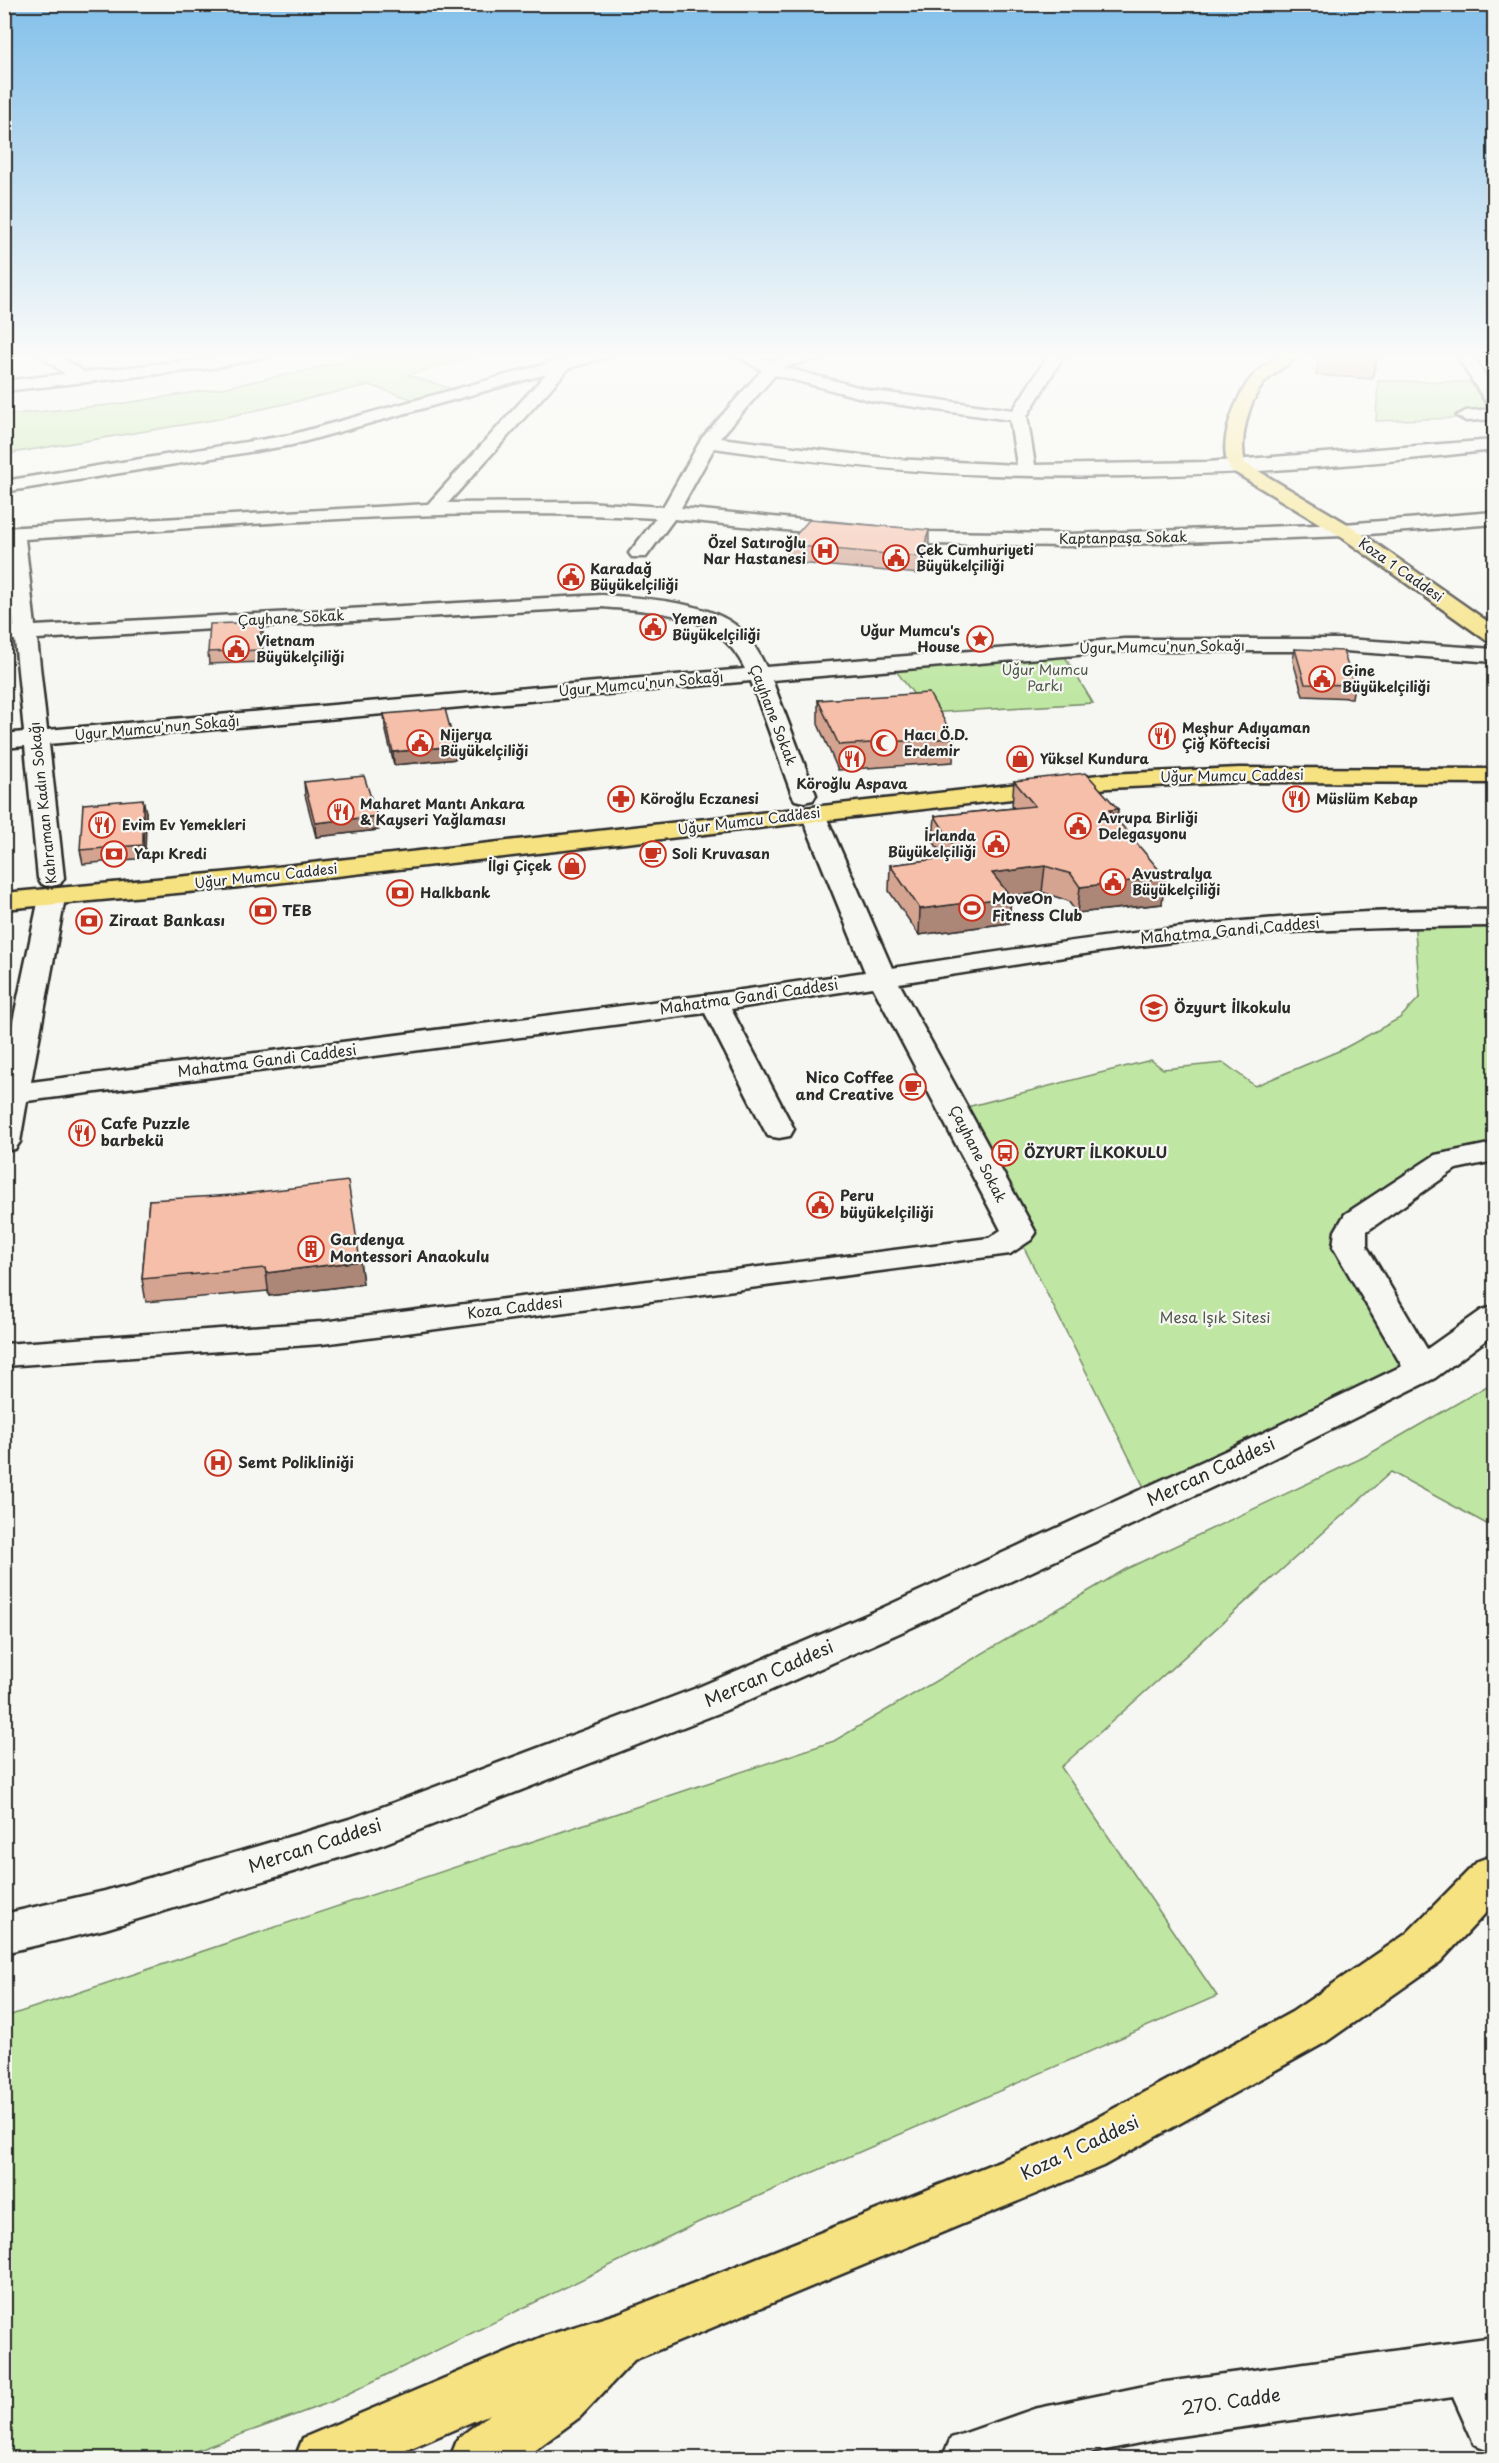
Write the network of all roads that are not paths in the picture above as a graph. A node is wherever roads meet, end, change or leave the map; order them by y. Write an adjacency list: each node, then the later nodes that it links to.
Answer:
1 (127, 467): 9 (street)
2 (472, 467): 10 (street)
3 (694, 467): 11 (street)
4 (946, 467): 8 (street)
5 (1026, 467): 8 (street)
6 (1211, 467): 8 (street)
7 (1239, 467): 13 (main road, Koza 1 Caddesi)
8 (1027, 470)
9 (4, 487)
10 (434, 509): 11 (street, Kaptanpaşa Sokak); 14 (street, Kaptanpaşa Sokak)
11 (669, 513): 13 (street, Kaptanpaşa Sokak); 15 (street)
12 (1494, 518): 13 (street, Kaptanpaşa Sokak)
13 (1344, 530): 17 (main road, Koza 1 Caddesi)
14 (10, 533): 16 (street, Kahraman Kadın Sokağı)
15 (639, 553)
16 (15, 633): 19 (street, Çayhane Sokak); 20 (street, Kahraman Kadın Sokağı)
17 (1494, 635)
18 (1494, 656): 19 (street, Ugur Mumcu'nun Sokağı)
19 (758, 674): 20 (street, Ugur Mumcu'nun Sokağı); 24 (street, Çayhane Sokak)
20 (37, 739): 21 (street, Ugur Mumcu'nun Sokağı); 26 (street, Kahraman Kadın Sokağı)
21 (4, 741)
22 (1494, 758): 24 (main road, Uğur Mumcu Caddesi)
23 (1494, 776): 24 (main road, Uğur Mumcu Caddesi)
24 (808, 805): 26 (main road, Uğur Mumcu Caddesi); 29 (street, Çayhane Sokak)
25 (4, 881): 26 (main road, Uğur Mumcu Caddesi)
26 (52, 888): 27 (main road, Uğur Mumcu Caddesi); 31 (street, Kahraman Kadın Sokağı)
27 (4, 901)
28 (1494, 918): 29 (street, Mahatma Gandi Caddesi)
29 (882, 978): 30 (street, Mahatma Gandi Caddesi); 35 (street, Çayhane Sokak)
30 (714, 1002): 31 (street, Mahatma Gandi Caddesi); 32 (street)
31 (9, 1095): 33 (street, Kahraman Kadın Sokağı)
32 (779, 1129)
33 (4, 1142)
34 (1494, 1152): 38 (street)
35 (1019, 1233): 37 (street, Koza Caddesi)
36 (1494, 1318): 38 (street, Mercan Caddesi)
37 (4, 1355)
38 (1422, 1370): 40 (street, Mercan Caddesi)
39 (1494, 1874): 41 (main road, Koza 1 Caddesi)
40 (4, 1934)
41 (619, 2340): 44 (main road, Koza 1 Caddesi); 45 (main road)
42 (1481, 2367): 43 (street); 46 (street, 270. Cadde)
43 (1494, 2424)
44 (323, 2458)
45 (478, 2458)
46 (971, 2458)

